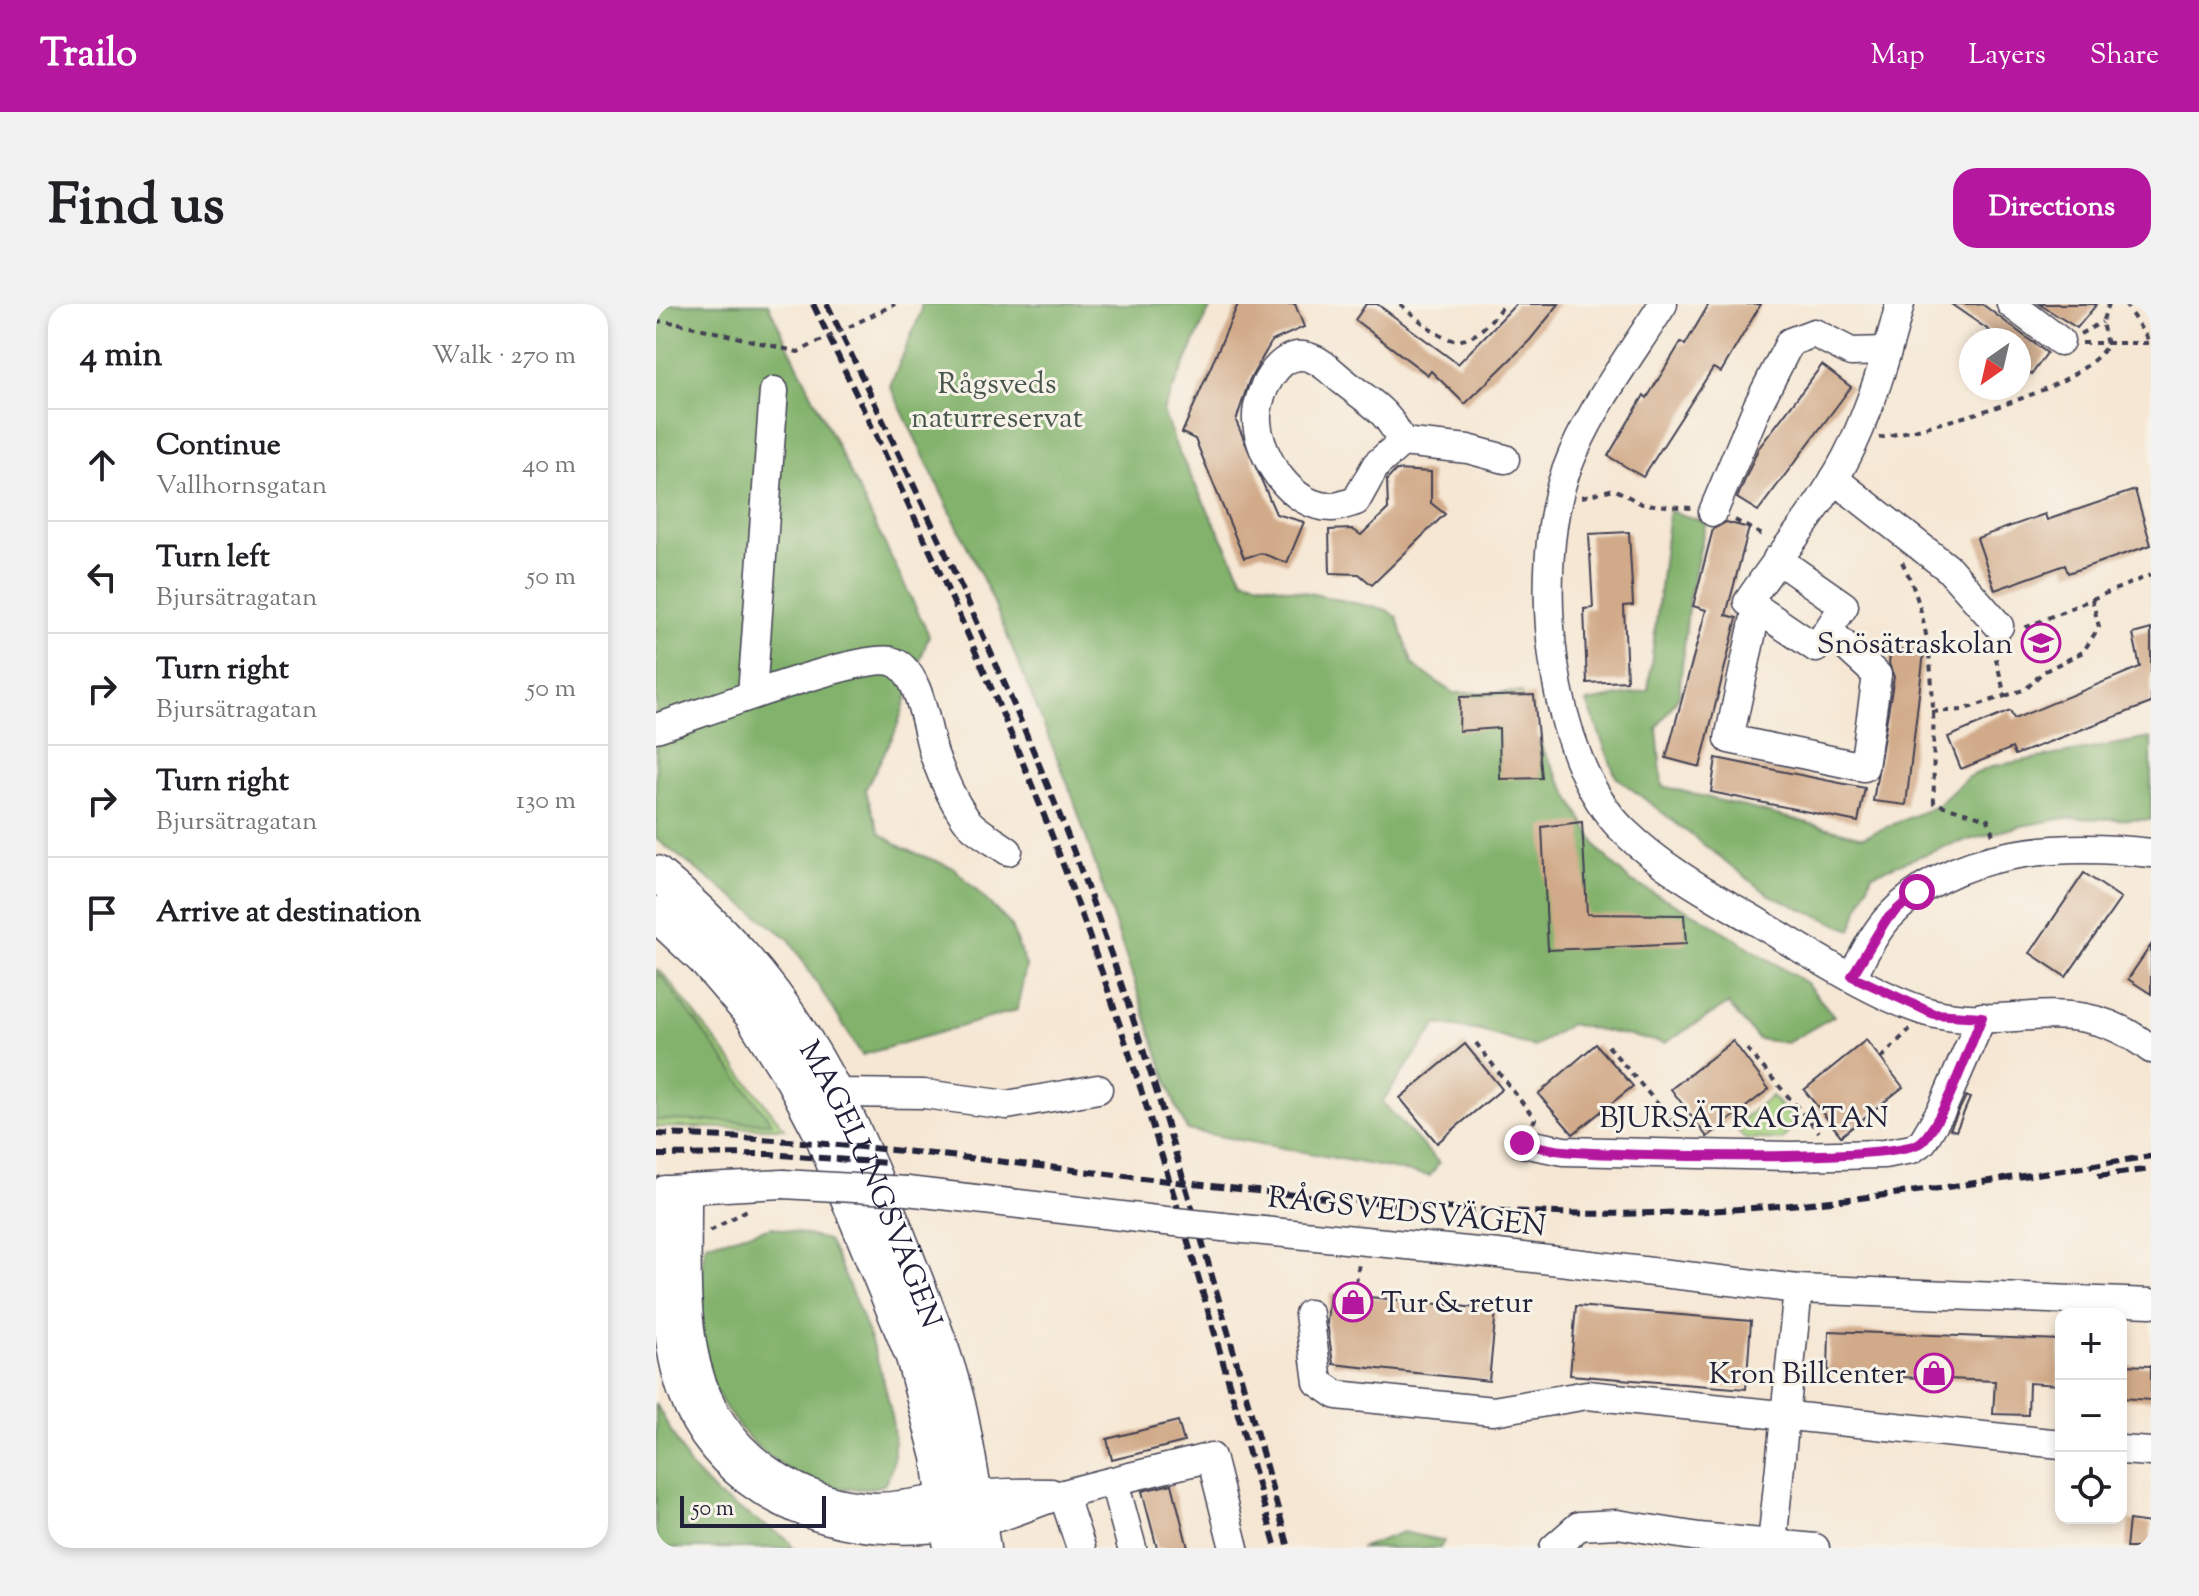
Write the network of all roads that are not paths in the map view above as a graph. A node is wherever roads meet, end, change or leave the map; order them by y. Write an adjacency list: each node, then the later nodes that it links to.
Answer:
1 (1663, 304): 21 (street)
2 (1900, 304): 5 (street)
3 (2011, 304): 4 (street)
4 (2060, 341)
5 (1887, 351): 9 (street); 10 (street)
6 (774, 391): 15 (street)
7 (1402, 442): 7 (street); 8 (street)
8 (1505, 459)
9 (1834, 479): 11 (street); 13 (street)
10 (1713, 512)
11 (1777, 559): 12 (street); 14 (street)
12 (1757, 608): 14 (street); 14 (street)
13 (2001, 622)
14 (1828, 630)
15 (752, 695): 16 (street); 17 (street)
16 (656, 728)
17 (1008, 851)
18 (2151, 853): 21 (street)
19 (656, 873): 25 (main road, MAGELUNGSVÄGEN)
20 (656, 914): 37 (main road, MAGELUNGSVÄGEN)
21 (1852, 976): 22 (street)
22 (1982, 1017): 23 (street); 26 (street, BJURSÄTRAGATAN)
23 (2151, 1049)
24 (1098, 1089): 25 (street)
25 (837, 1093): 37 (main road, MAGELUNGSVÄGEN)
26 (1522, 1143)
27 (669, 1190): 28 (street, RÅGSVEDSVÄGEN, bridge); 37 (street); 37 (street)
28 (1798, 1289): 29 (street, RÅGSVEDSVÄGEN); 31 (street)
29 (2151, 1303)
30 (1309, 1314): 31 (street)
31 (1786, 1414): 32 (street); 39 (street)
32 (2055, 1443)
33 (2127, 1450): 34 (street)
34 (2151, 1452)
35 (1114, 1482): 36 (street); 41 (street); 42 (street)
36 (1063, 1494): 37 (street); 40 (street)
37 (963, 1523)
38 (1628, 1538): 39 (street); 43 (street)
39 (1772, 1544): 44 (street)
40 (1081, 1548)
41 (1132, 1548)
42 (1234, 1548)
43 (1554, 1548)
44 (1815, 1548)

